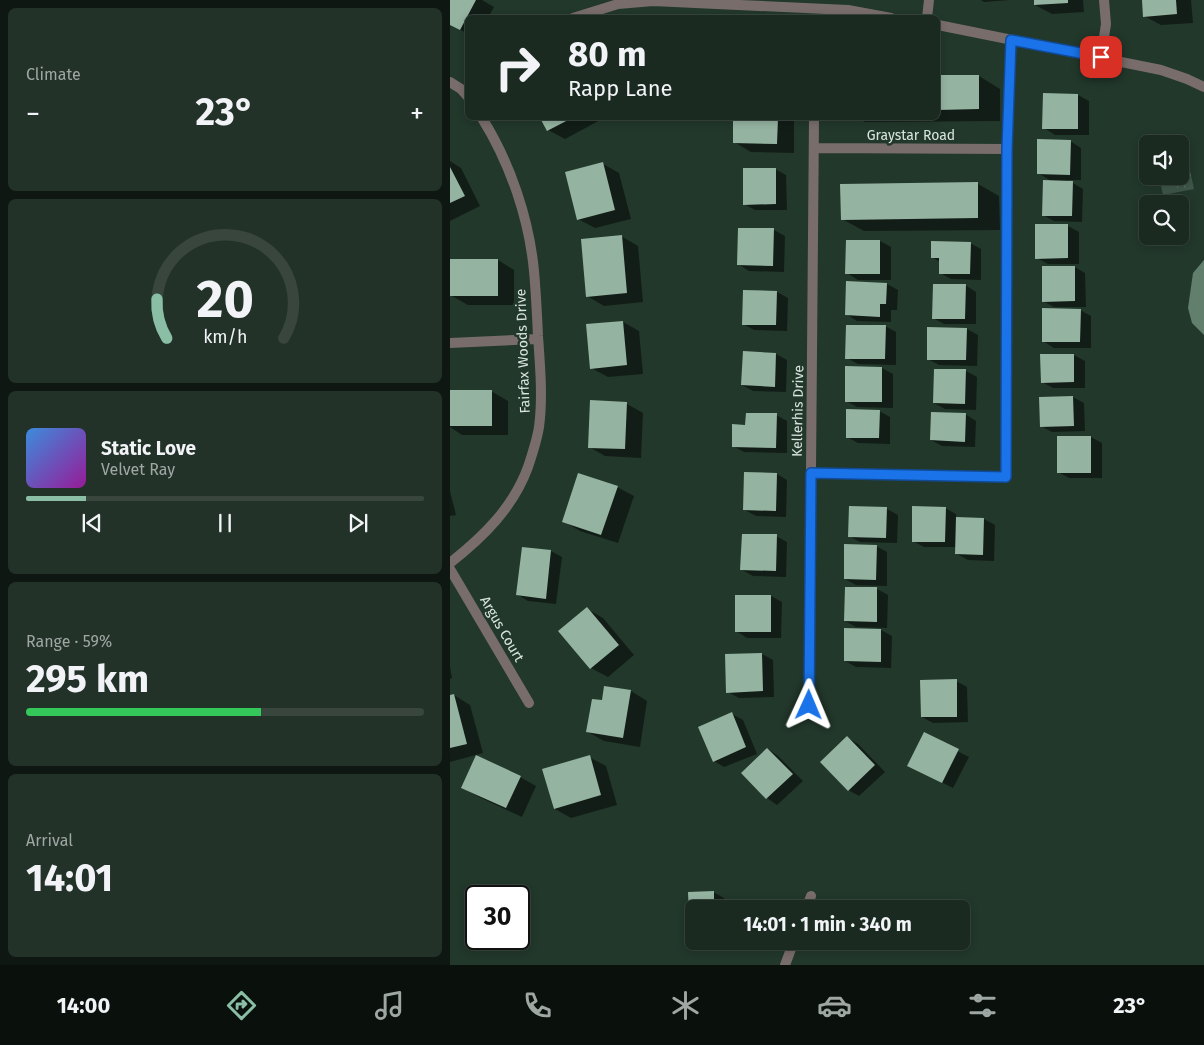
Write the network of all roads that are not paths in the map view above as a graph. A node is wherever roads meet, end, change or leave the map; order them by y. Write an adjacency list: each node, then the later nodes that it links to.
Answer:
1 (929, 0): 7 (street)
2 (1104, 0): 10 (street)
3 (753, 3): 4 (street); 5 (street)
4 (815, 13): 6 (street)
5 (583, 15)
6 (875, 15)
7 (927, 15)
8 (940, 25): 9 (street)
9 (1011, 40): 10 (street); 17 (street)
10 (1101, 57): 13 (street)
11 (450, 82): 12 (street)
12 (464, 86)
13 (1204, 87)
14 (483, 120): 18 (street, Fairfax Woods Drive)
15 (814, 120): 16 (street, Kellerhis Drive)
16 (814, 148): 17 (street, Graystar Road); 20 (street, Kellerhis Drive)
17 (1007, 149): 20 (street)
18 (538, 339): 19 (street); 21 (street, Fairfax Woods Drive)
19 (450, 343)
20 (811, 473): 24 (street, Kellerhis Drive)
21 (450, 563)
22 (450, 570): 23 (street, Argus Court)
23 (529, 703)
24 (809, 705)
25 (811, 896): 26 (street)
26 (809, 900)
27 (791, 950): 28 (street)
28 (785, 965)

